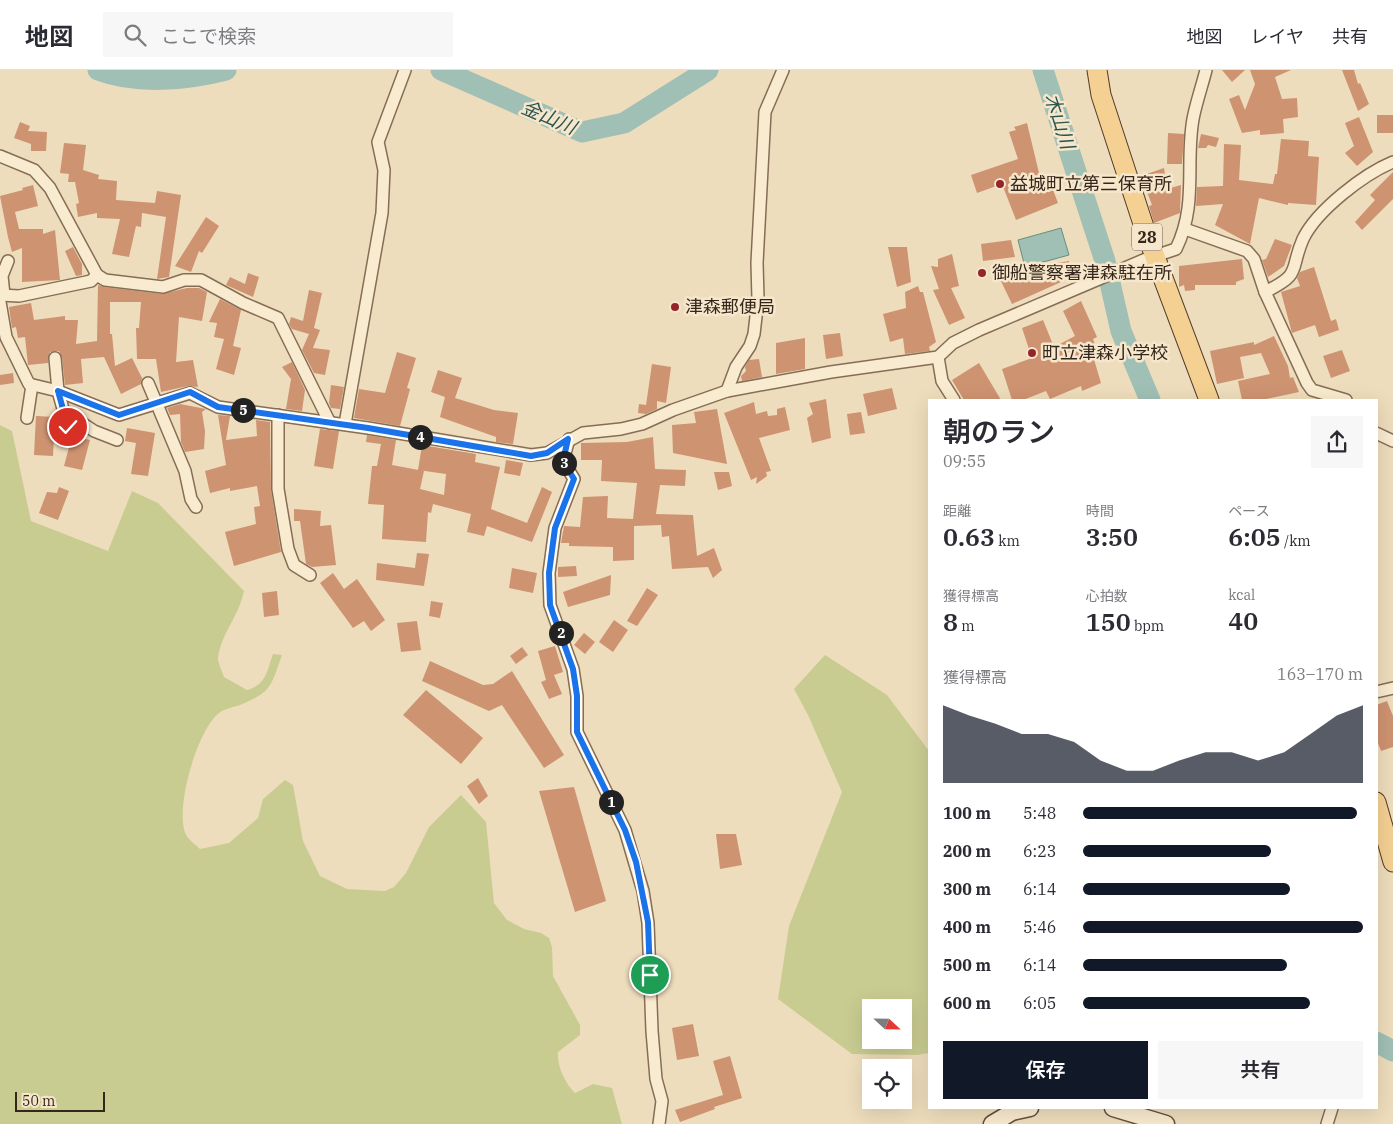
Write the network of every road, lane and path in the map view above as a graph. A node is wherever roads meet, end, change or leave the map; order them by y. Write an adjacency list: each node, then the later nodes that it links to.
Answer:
1 (783, 70): 17 (street)
2 (1097, 70): 8 (main road, 28)
3 (1206, 70): 7 (street)
4 (404, 73): 27 (street)
5 (0, 156): 10 (street)
6 (1393, 162): 11 (street)
7 (1185, 229): 8 (street); 11 (street)
8 (1150, 258): 13 (street); 20 (main road, 28)
9 (8, 261): 12 (street)
10 (98, 275): 12 (street); 26 (street)
11 (1265, 292): 21 (street)
12 (1, 298): 16 (street)
13 (938, 357): 17 (street); 19 (street)
14 (55, 358): 18 (street)
15 (148, 382): 22 (street)
16 (32, 385): 18 (street); 25 (street)
17 (727, 390): 30 (street)
18 (58, 391): 22 (street); 23 (street)
19 (953, 399)
20 (1209, 399)
21 (1343, 399)
22 (158, 403): 24 (street); 33 (street)
23 (64, 411): 28 (street); 31 (street)
24 (278, 415): 26 (street); 34 (street)
25 (27, 418)
26 (330, 423): 27 (street)
27 (345, 424): 30 (street)
28 (68, 427)
29 (1378, 434): 32 (street)
30 (568, 439): 42 (street)
31 (117, 440)
32 (1393, 441)
33 (196, 507)
34 (310, 575)
35 (1393, 688): 36 (street)
36 (1378, 692)
37 (1378, 809): 38 (main road)
38 (1393, 862)
39 (1026, 1109): 43 (street)
40 (1116, 1109): 44 (street)
41 (1332, 1109): 45 (street)
42 (659, 1124)
43 (992, 1124)
44 (1166, 1124)
45 (1327, 1124)

